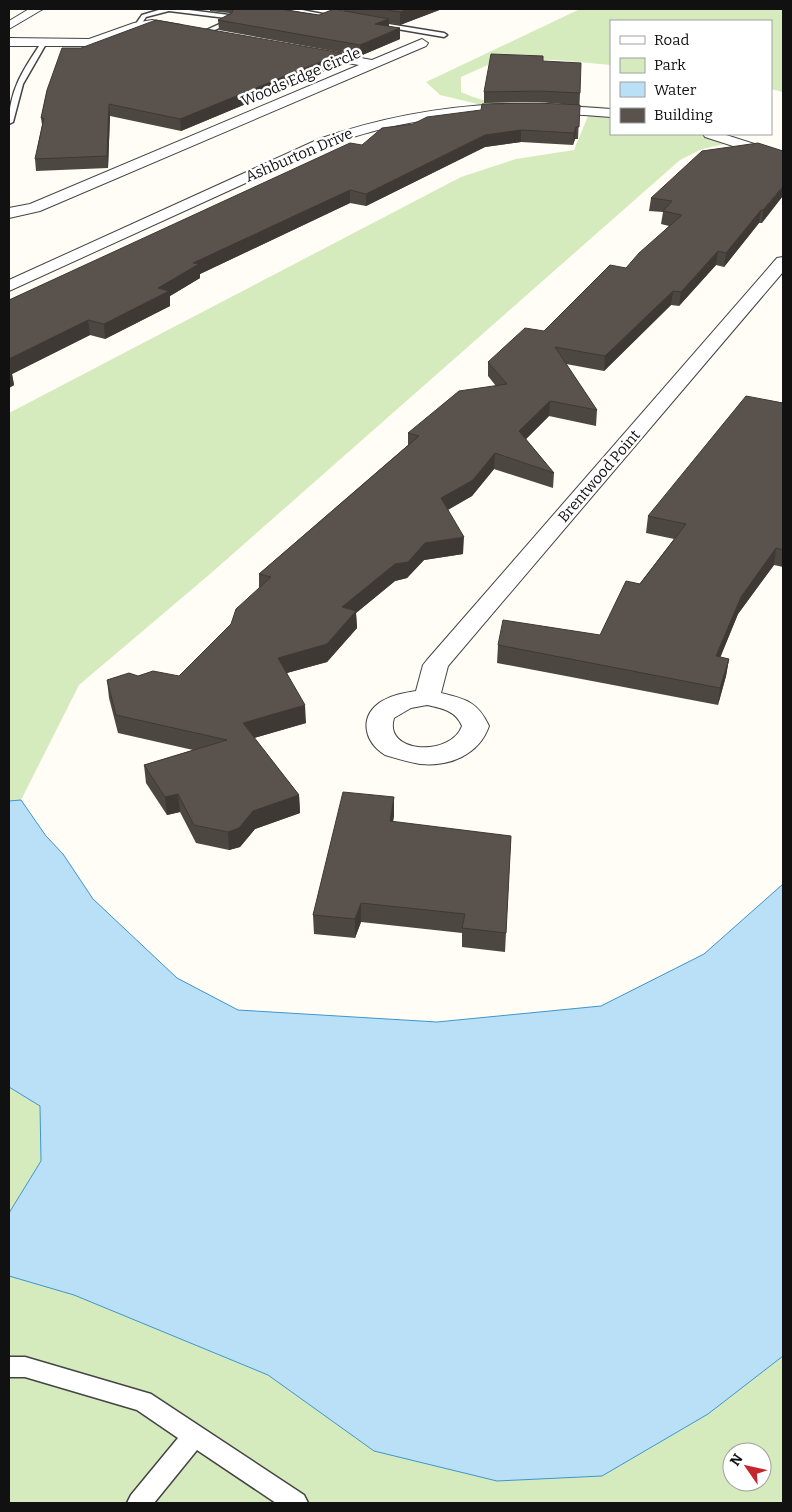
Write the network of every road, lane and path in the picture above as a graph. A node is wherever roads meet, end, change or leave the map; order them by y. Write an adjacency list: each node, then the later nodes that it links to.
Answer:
1 (37, 9): 9 (street)
2 (168, 9): 8 (lane); 10 (lane)
3 (287, 9): 5 (lane)
4 (340, 10): 5 (lane)
5 (326, 15): 6 (lane)
6 (345, 18)
7 (364, 22): 11 (lane)
8 (138, 25): 10 (street); 15 (street)
9 (9, 26)
10 (204, 33): 12 (street)
11 (444, 35)
12 (222, 37)
13 (9, 42): 15 (street)
14 (422, 43): 17 (street)
15 (43, 44): 19 (lane)
16 (288, 49): 17 (street, Woods Edge Circle)
17 (373, 64): 22 (street, Woods Edge Circle)
18 (610, 113): 24 (street, Ashburton Drive)
19 (9, 122)
20 (713, 135): 21 (street)
21 (783, 158)
22 (9, 214)
23 (783, 262): 25 (street, Brentwood Point)
24 (9, 286)
25 (428, 697)
26 (9, 1366): 27 (lane)
27 (195, 1436): 28 (lane); 29 (lane)
28 (139, 1503)
29 (296, 1503)

